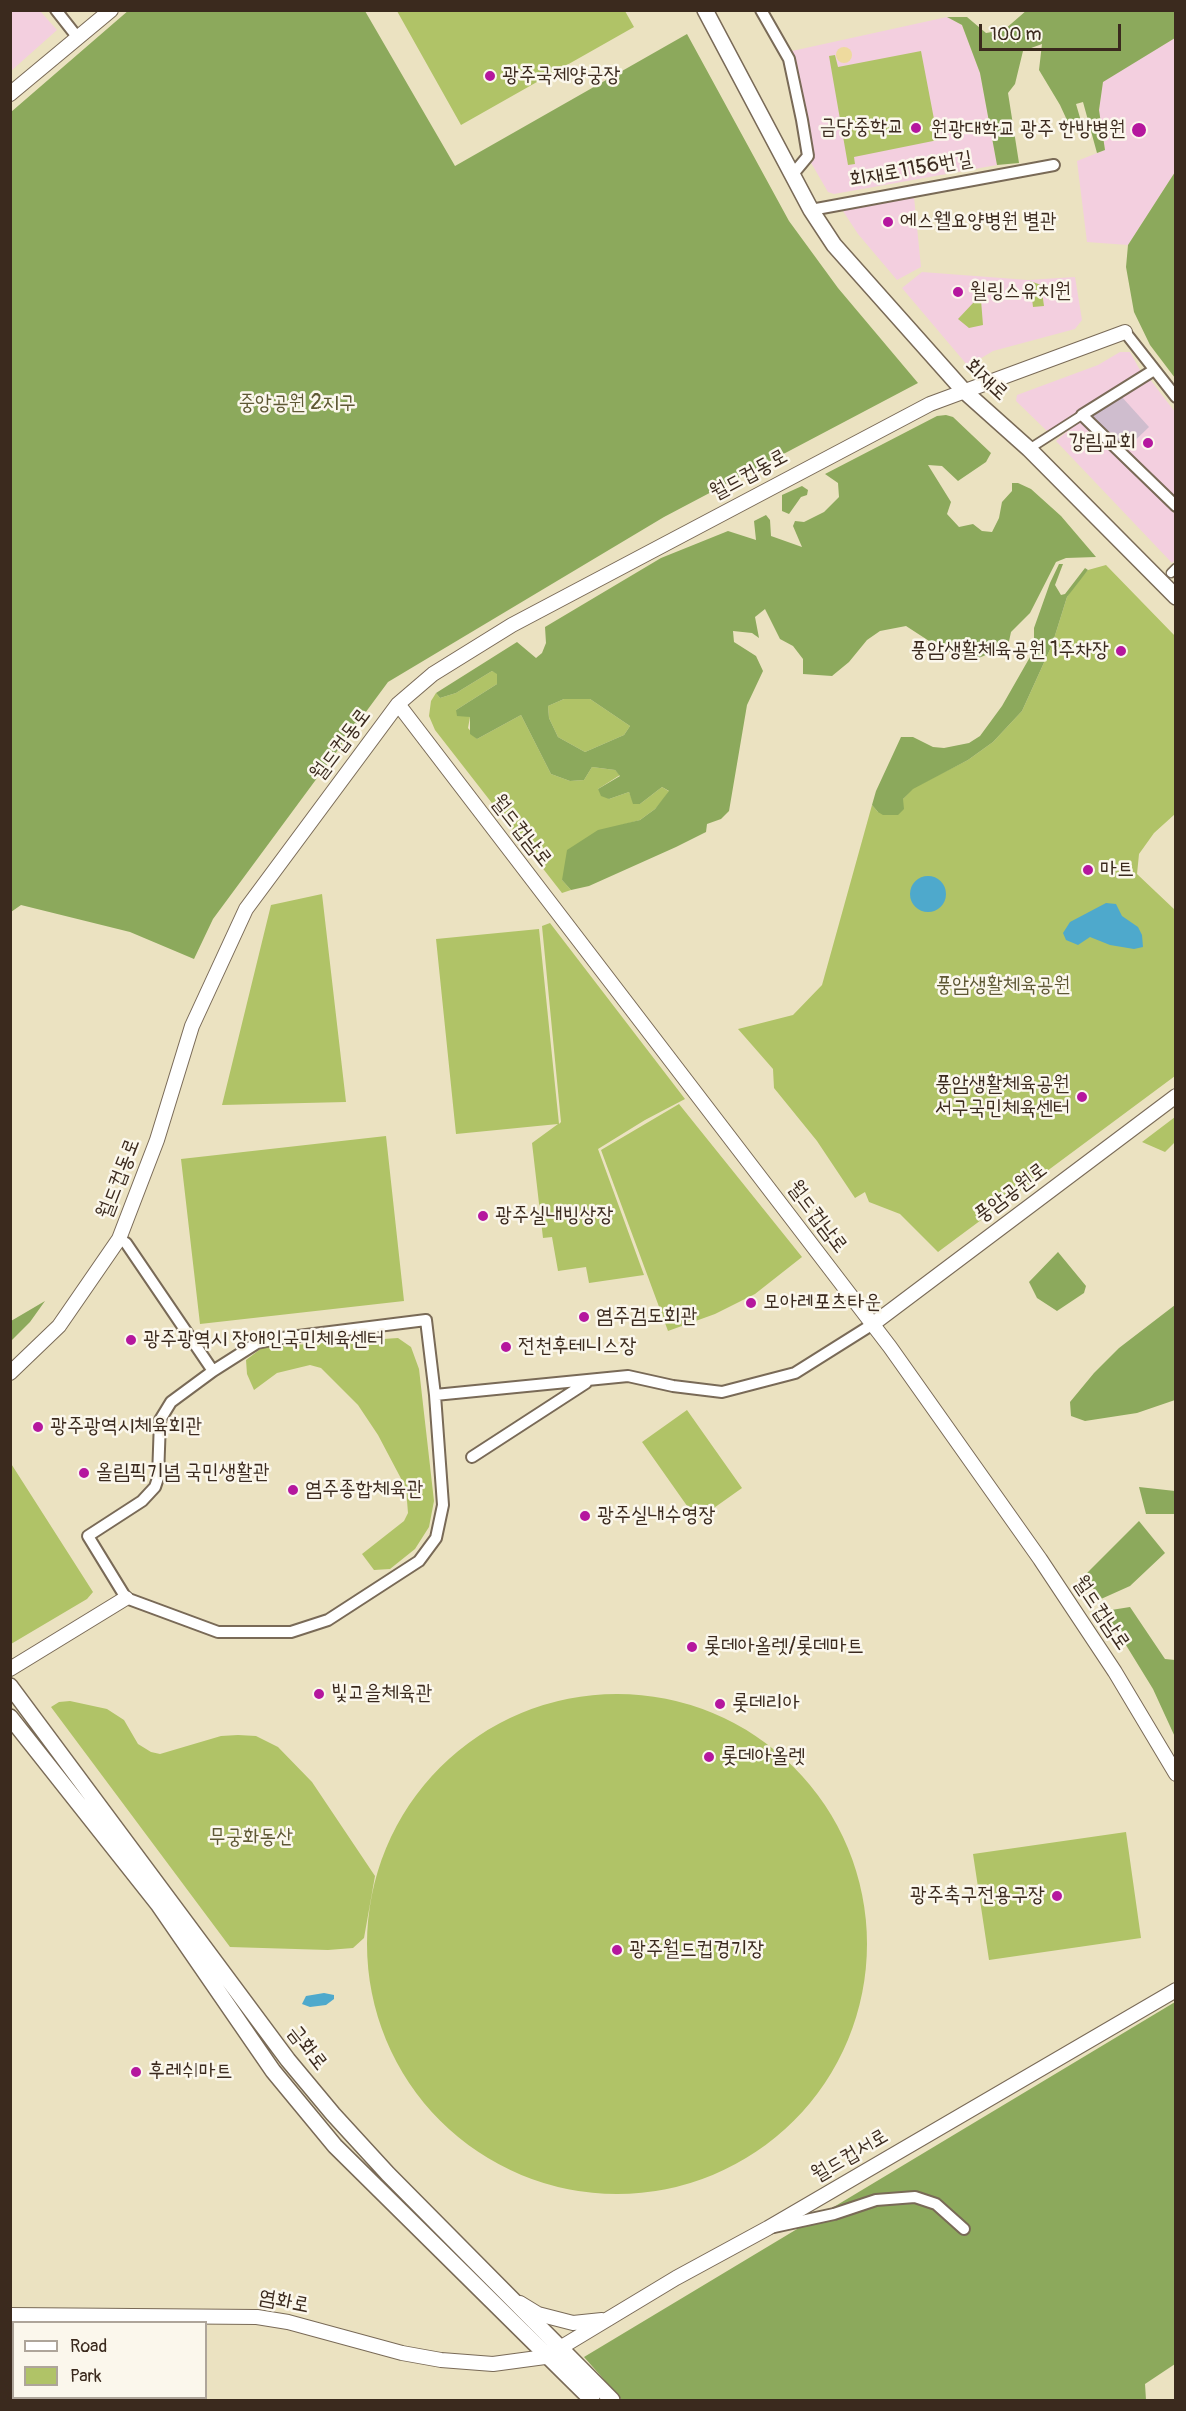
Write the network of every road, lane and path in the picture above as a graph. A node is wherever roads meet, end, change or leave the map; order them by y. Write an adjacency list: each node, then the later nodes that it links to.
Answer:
1 (56, 10): 5 (street)
2 (111, 10): 5 (street)
3 (705, 10): 8 (main road, 회재로)
4 (761, 10): 8 (street)
5 (78, 38): 6 (street)
6 (10, 94)
7 (1054, 165): 9 (street, 회재로1156번길)
8 (793, 174): 9 (main road, 회재로)
9 (811, 210): 12 (main road, 회재로)
10 (1125, 332): 11 (street); 12 (street, 월드컵동로)
11 (1154, 370): 13 (street); 14 (street)
12 (963, 390): 15 (main road, 회재로); 18 (street, 월드컵동로)
13 (1176, 396)
14 (1082, 415): 15 (street); 16 (street)
15 (1029, 449): 17 (main road, 회재로)
16 (1176, 506)
17 (1176, 597)
18 (398, 705): 20 (street, 월드컵동로); 21 (street, 월드컵남로)
19 (1176, 1096): 21 (street, 풍암공원로)
20 (119, 1239): 22 (street); 23 (street, 월드컵동로)
21 (873, 1324): 24 (street); 31 (street, 월드컵남로)
22 (213, 1371): 25 (street); 27 (street)
23 (10, 1373)
24 (589, 1381): 25 (street); 26 (street)
25 (435, 1395): 27 (street)
26 (472, 1457)
27 (126, 1598): 28 (street)
28 (10, 1669)
29 (10, 1686): 35 (main road, 금화로)
30 (10, 1718): 40 (main road, 금화로)
31 (1176, 1774)
32 (1176, 1990): 33 (street, 월드컵서로)
33 (768, 2229): 34 (street); 38 (street, 월드컵서로)
34 (964, 2229)
35 (507, 2296): 38 (street); 39 (main road, 금화로)
36 (10, 2315): 37 (street, 염화로)
37 (90, 2319): 40 (street, 염화로)
38 (607, 2319): 39 (street, 월드컵서로)
39 (559, 2348): 40 (street, 월드컵서로); 42 (main road, 금화로)
40 (545, 2357): 41 (main road, 금화로)
41 (592, 2400)
42 (612, 2400)

